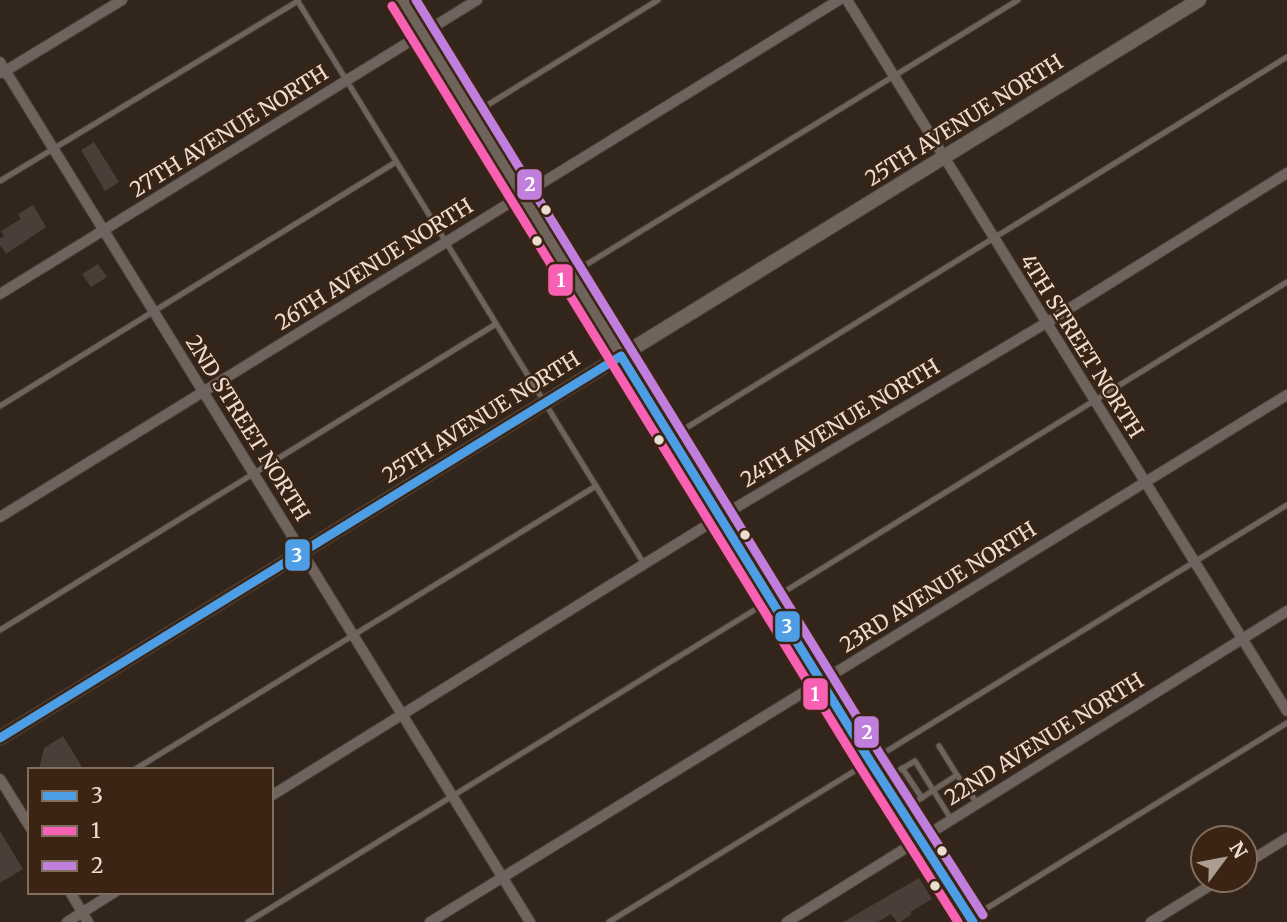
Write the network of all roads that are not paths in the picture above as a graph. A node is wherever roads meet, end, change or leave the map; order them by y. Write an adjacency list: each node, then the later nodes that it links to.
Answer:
1 (122, 0): 13 (street)
2 (402, 0): 11 (street)
3 (477, 0): 10 (street, 27TH AVENUE NORTH)
4 (658, 0): 16 (lane)
5 (839, 0): 22 (street, 26TH AVENUE NORTH)
6 (847, 0): 14 (street, 4TH STREET NORTH)
7 (1018, 0): 14 (lane)
8 (1199, 0): 18 (street, 25TH AVENUE NORTH)
9 (297, 1): 15 (lane); 17 (lane)
10 (458, 5): 11 (street, 27TH AVENUE NORTH)
11 (422, 34): 15 (street, 27TH AVENUE NORTH); 16 (street)
12 (1287, 57): 24 (lane)
13 (2, 69): 17 (street, 2ND STREET NORTH)
14 (894, 76): 18 (street, 4TH STREET NORTH); 26 (lane)
15 (346, 81): 19 (lane); 23 (street, 27TH AVENUE NORTH)
16 (472, 114): 22 (street)
17 (53, 148): 21 (lane); 23 (street, 2ND STREET NORTH)
18 (944, 158): 24 (street, 4TH STREET NORTH); 32 (street, 25TH AVENUE NORTH)
19 (397, 162): 25 (lane); 29 (lane)
20 (1287, 173): 30 (street, 24TH AVENUE NORTH)
21 (0, 181)
22 (522, 195): 25 (street, 26TH AVENUE NORTH); 26 (street)
23 (104, 230): 28 (street, 27TH AVENUE NORTH); 29 (street, 2ND STREET NORTH)
24 (993, 238): 30 (street, 4TH STREET NORTH); 38 (lane)
25 (446, 242): 31 (lane); 33 (street, 26TH AVENUE NORTH)
26 (571, 274): 32 (street)
27 (1287, 282): 35 (lane)
28 (0, 294)
29 (154, 312): 33 (street, 2ND STREET NORTH); 37 (lane)
30 (1046, 323): 35 (street, 4TH STREET NORTH); 44 (street, 24TH AVENUE NORTH)
31 (496, 324): 36 (lane); 39 (lane)
32 (621, 356): 36 (street, 25TH AVENUE NORTH); 38 (street)
33 (203, 391): 39 (street, 2ND STREET NORTH); 43 (street, 26TH AVENUE NORTH)
34 (1287, 395): 40 (street, 23RD AVENUE NORTH)
35 (1094, 401): 40 (street, 4TH STREET NORTH); 48 (lane)
36 (545, 403): 41 (lane); 45 (street, 25TH AVENUE NORTH)
37 (0, 406)
38 (671, 437): 44 (street)
39 (254, 474): 45 (street, 2ND STREET NORTH); 50 (lane)
40 (1144, 483): 46 (street, 4TH STREET NORTH); 53 (street, 23RD AVENUE NORTH)
41 (596, 486): 47 (lane); 51 (lane)
42 (1287, 505): 46 (lane)
43 (0, 517)
44 (720, 517): 47 (street, 24TH AVENUE NORTH); 48 (street)
45 (302, 552): 51 (street, 2ND STREET NORTH); 57 (street, 25TH AVENUE NORTH)
46 (1193, 563): 52 (street, 4TH STREET NORTH); 59 (lane)
47 (644, 564): 55 (street, 24TH AVENUE NORTH)
48 (771, 600): 53 (street); 67 (lane)
49 (1287, 611): 52 (street, 22ND AVENUE NORTH)
50 (0, 630)
51 (353, 635): 55 (street, 2ND STREET NORTH); 60 (lane)
52 (1242, 639): 54 (street, 4TH STREET NORTH); 69 (street, 22ND AVENUE NORTH)
53 (821, 681): 59 (street); 76 (street, 23RD AVENUE NORTH)
54 (1287, 711)
55 (402, 715): 66 (street, 24TH AVENUE NORTH); 67 (street, 2ND STREET NORTH)
56 (1287, 723): 81 (lane)
57 (0, 738)
58 (939, 746): 62 (lane)
59 (870, 761): 64 (street); 86 (lane)
60 (137, 768)
61 (902, 768): 64 (lane); 65 (lane); 68 (lane)
62 (957, 775): 65 (lane); 69 (lane)
63 (0, 779): 72 (street)
64 (883, 780): 70 (street)
65 (933, 790): 68 (lane); 71 (lane)
66 (273, 795)
67 (452, 796): 76 (street, 2ND STREET NORTH); 83 (lane)
68 (922, 798): 70 (lane)
69 (976, 803): 71 (street, 22ND AVENUE NORTH)
70 (903, 810): 73 (street)
71 (951, 819): 73 (street, 22ND AVENUE NORTH)
72 (28, 824)
73 (921, 838): 81 (street); 87 (street, 22ND AVENUE NORTH)
74 (1287, 838): 75 (street)
75 (1259, 855)
76 (502, 877): 84 (street, 23RD AVENUE NORTH); 85 (street, 2ND STREET NORTH)
77 (71, 894): 80 (street)
78 (113, 894): 80 (street)
79 (1196, 894): 88 (street)
80 (85, 917): 82 (street)
81 (970, 921)
82 (67, 922)
83 (248, 922)
84 (430, 922)
85 (530, 922)
86 (609, 922)
87 (786, 922)
88 (1151, 922)

